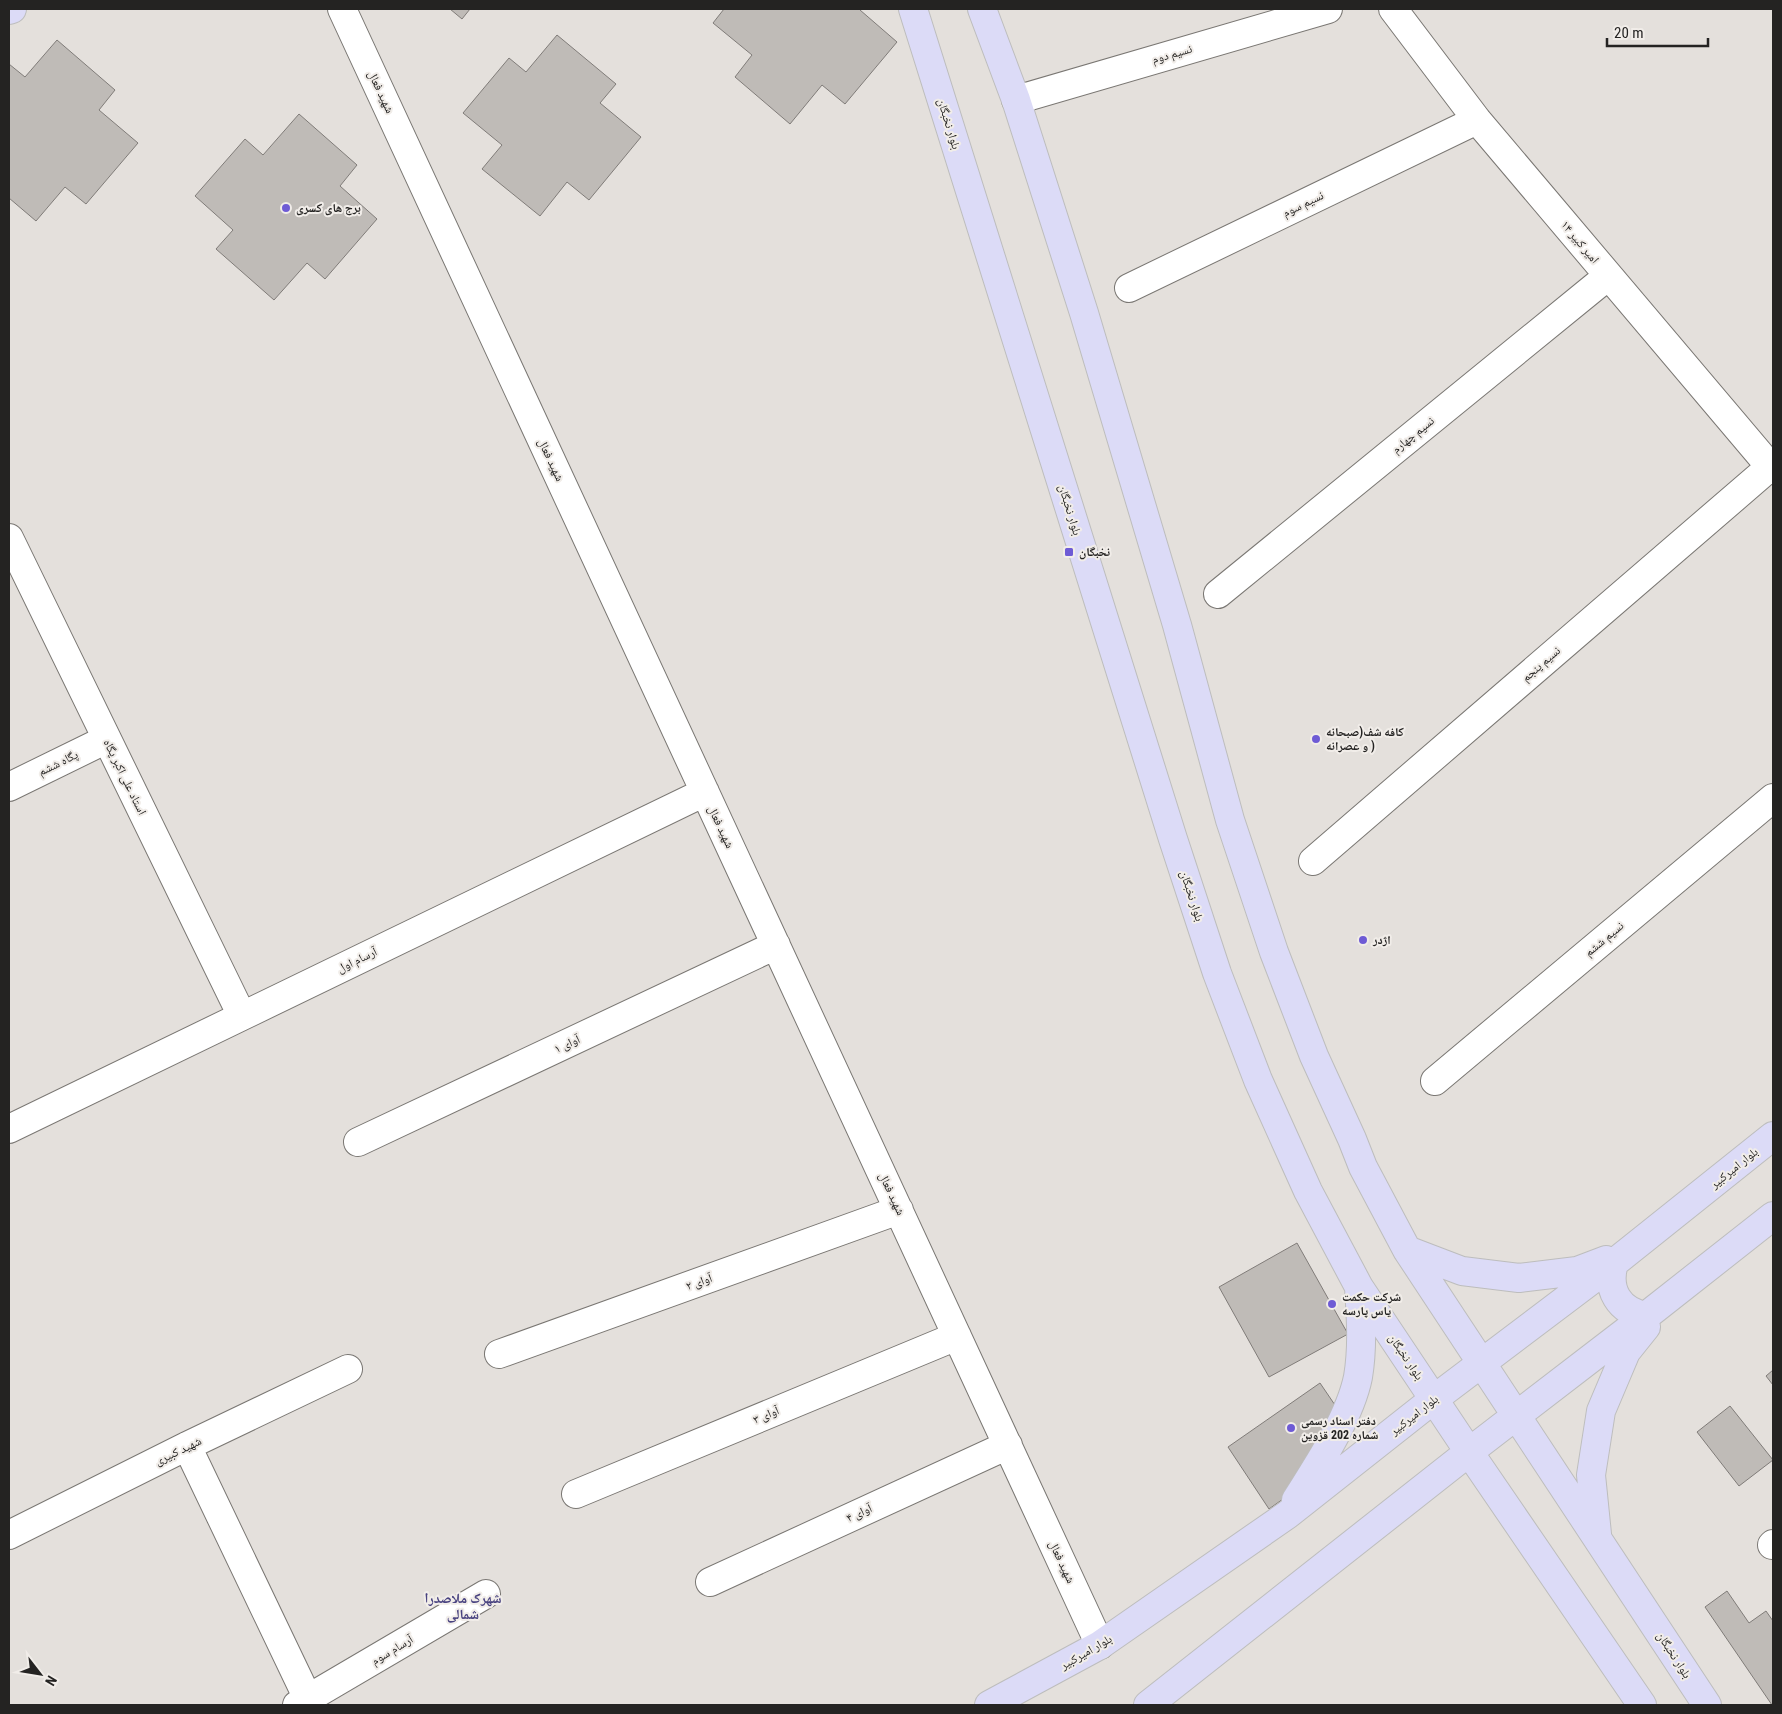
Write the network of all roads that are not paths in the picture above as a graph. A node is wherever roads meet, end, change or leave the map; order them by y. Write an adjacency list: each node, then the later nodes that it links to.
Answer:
1 (342, 9): 15 (street, شهید فعال)
2 (913, 9): 28 (main road, بلوار نخبگان)
3 (982, 9): 6 (main road, بلوار نخبگان)
4 (1328, 9): 6 (street, نسیم دوم)
5 (1394, 9): 7 (street, امیر کبیر ۱۴)
6 (1016, 100): 26 (main road, بلوار نخبگان)
7 (1477, 120): 8 (street, امیر کبیر ۱۴); 9 (street, نسیم سوم)
8 (1608, 276): 10 (street, امیر کبیر ۱۴); 12 (street, نسیم چهارم)
9 (1129, 288)
10 (1772, 468): 17 (street, نسیم پنجم)
11 (9, 538): 13 (street, استاد علی اکبر پگاه)
12 (1218, 594)
13 (107, 739): 14 (street, پگاه ششم); 19 (street, استاد علی اکبر پگاه)
14 (9, 787)
15 (705, 792): 18 (street, شهید فعال); 19 (street, آرسام اول)
16 (1773, 798): 20 (street, نسیم ششم)
17 (1313, 862)
18 (776, 945): 23 (street, آوای ۱); 24 (street, شهید فعال)
19 (242, 1016): 21 (street, آرسام اول)
20 (1435, 1081)
21 (9, 1129)
22 (1773, 1136): 27 (main road, بلوار امیرکبیر)
23 (358, 1142)
24 (899, 1210): 30 (street, شهید فعال); 31 (street, آوای ۲)
25 (1773, 1216): 29 (main road)
26 (1408, 1250): 27 (main road); 32 (main road, بلوار نخبگان)
27 (1622, 1257): 29 (main road); 32 (main road, بلوار امیرکبیر)
28 (1359, 1287): 34 (main road, بلوار نخبگان); 40 (main road)
29 (1656, 1309): 35 (main road); 42 (main road)
30 (957, 1336): 36 (street, شهید فعال); 39 (street, آوای ۳)
31 (499, 1354)
32 (1482, 1363): 34 (main road, بلوار امیرکبیر); 35 (main road, بلوار نخبگان)
33 (348, 1369): 37 (street, شهید کبیری)
34 (1434, 1399): 38 (main road, بلوار نخبگان); 40 (main road, بلوار امیرکبیر)
35 (1516, 1416): 38 (main road); 42 (main road, بلوار نخبگان)
36 (1008, 1445): 43 (street, آوای ۴); 45 (street, شهید فعال)
37 (188, 1446): 41 (street, شهید کبیری); 46 (street)
38 (1469, 1452): 48 (main road); 49 (main road, بلوار نخبگان)
39 (576, 1494)
40 (1287, 1515): 45 (main road, بلوار امیرکبیر)
41 (9, 1535)
42 (1597, 1538): 50 (main road, بلوار نخبگان)
43 (710, 1582)
44 (486, 1594): 46 (street, آرسام سوم)
45 (1100, 1645): 47 (main road, بلوار امیرکبیر)
46 (302, 1702)
47 (989, 1705)
48 (1148, 1705)
49 (1642, 1705)
50 (1707, 1705)

